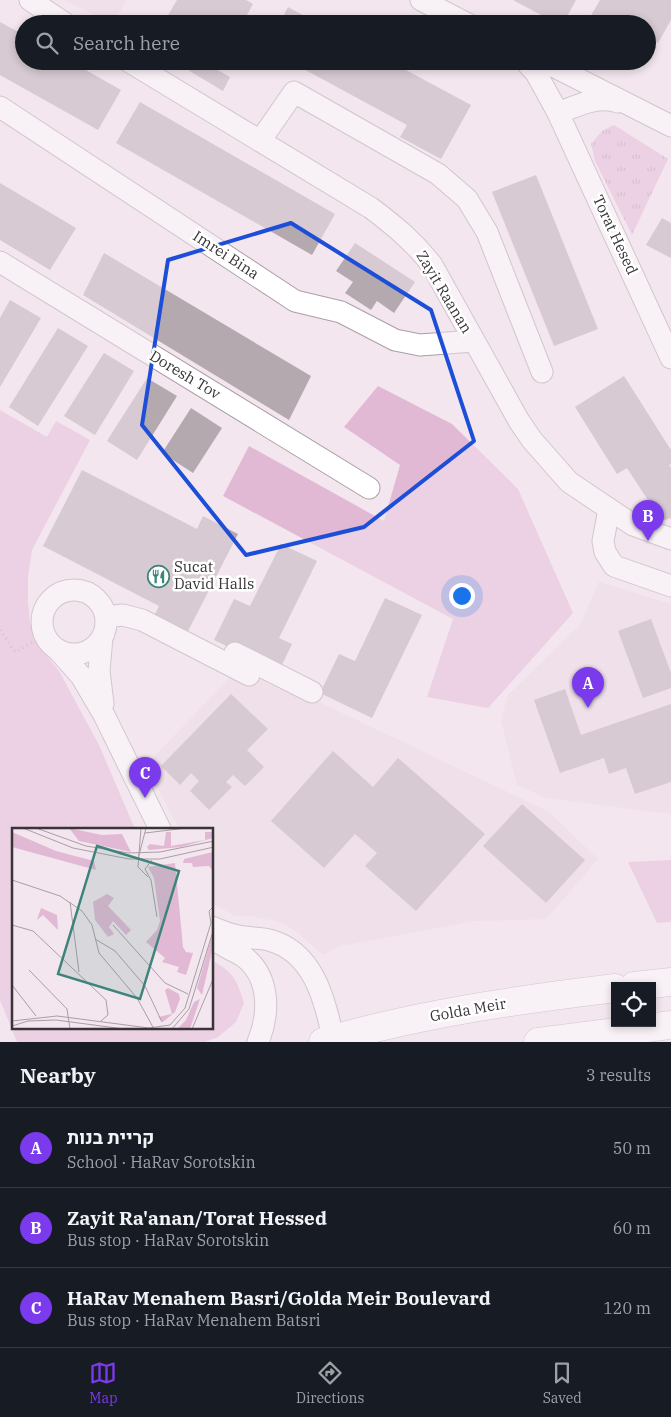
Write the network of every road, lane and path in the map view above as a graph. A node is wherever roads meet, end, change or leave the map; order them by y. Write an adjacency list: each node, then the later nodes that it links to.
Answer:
1 (30, 0): 3 (street)
2 (422, 0): 4 (street)
3 (52, 15)
4 (451, 15)
5 (143, 70): 12 (street, Zayit Raanan)
6 (533, 70): 10 (street, Torat Hesed)
7 (561, 70): 9 (street)
8 (0, 107): 14 (street, Imrei Bina)
9 (637, 109): 10 (street); 11 (street)
10 (558, 113): 15 (street, Torat Hesed)
11 (671, 126)
12 (260, 141): 14 (street, Zayit Raanan); 16 (street)
13 (0, 262): 17 (street, Doresh Tov)
14 (474, 341): 18 (street, Zayit Raanan)
15 (671, 358)
16 (542, 372)
17 (369, 488)
18 (608, 509): 19 (street, Zayit Raanan); 20 (street)
19 (671, 539)
20 (671, 586)
21 (104, 627): 23 (street); 23 (street); 24 (street); 27 (street)
22 (0, 630): 23 (path)
23 (52, 642): 27 (street)
24 (211, 655): 25 (street); 26 (street)
25 (249, 675)
26 (312, 692)
27 (104, 714): 28 (street)
28 (159, 828)
29 (214, 928): 35 (street)
30 (214, 939): 36 (street)
31 (671, 982): 32 (main road)
32 (656, 984)
33 (611, 988): 35 (main road, Golda Meir)
34 (671, 1025): 37 (main road)
35 (330, 1041)
36 (258, 1042)
37 (538, 1042)

